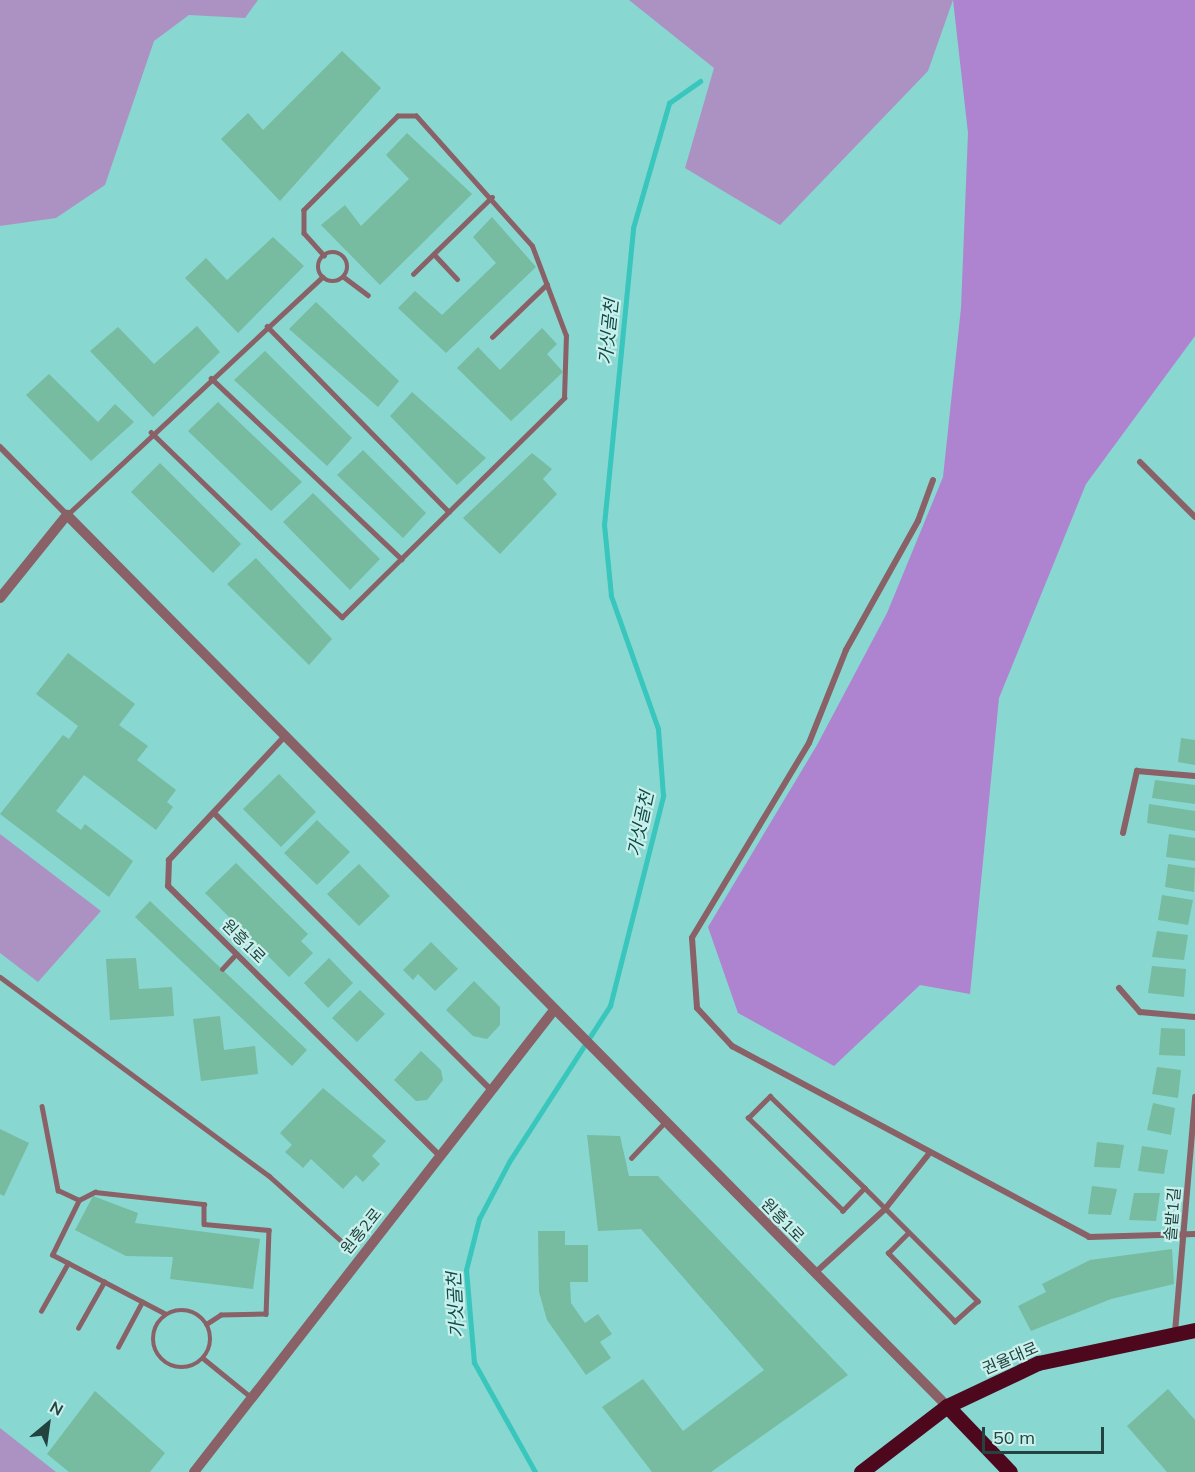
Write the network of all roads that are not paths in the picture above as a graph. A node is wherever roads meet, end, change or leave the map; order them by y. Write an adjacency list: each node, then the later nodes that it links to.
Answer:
1 (492, 197): 2 (lane); 3 (lane); 8 (lane)
2 (434, 254): 4 (lane); 7 (lane)
3 (324, 255): 5 (lane); 6 (lane)
4 (413, 274)
5 (322, 277): 6 (lane); 10 (lane)
6 (344, 277): 9 (lane)
7 (457, 279)
8 (547, 284): 11 (lane); 17 (lane)
9 (368, 295)
10 (267, 326): 12 (lane); 17 (lane)
11 (492, 336)
12 (211, 378): 13 (lane); 20 (lane)
13 (151, 432): 18 (lane); 20 (lane)
14 (0, 447): 18 (street)
15 (1140, 462): 19 (street)
16 (933, 480): 37 (street)
17 (449, 512): 20 (lane)
18 (67, 515): 21 (street); 22 (street)
19 (1195, 517)
20 (402, 559)
21 (0, 598)
22 (285, 736): 24 (street, 원흥1로); 30 (street)
23 (1195, 776): 25 (street)
24 (214, 813): 26 (street, 원흥1로); 32 (street)
25 (1123, 833)
26 (236, 954): 27 (lane); 36 (street, 원흥1로)
27 (222, 969)
28 (0, 977): 45 (street)
29 (1119, 988): 31 (street)
30 (554, 1010): 32 (street, 원흥2로); 35 (street, 원흥1로)
31 (1195, 1017)
32 (491, 1090): 36 (street, 원흥2로)
33 (1195, 1096): 44 (street, 솔밭1길)
34 (42, 1106): 40 (lane)
35 (665, 1122): 38 (lane); 47 (street, 원흥1로)
36 (439, 1155): 58 (street, 원흥2로)
37 (928, 1155): 41 (street); 44 (street)
38 (631, 1158)
39 (865, 1188): 39 (lane); 41 (lane)
40 (79, 1200): 46 (lane); 52 (lane)
41 (885, 1209): 42 (lane); 47 (street)
42 (908, 1233): 42 (lane)
43 (1195, 1234): 44 (street)
44 (1183, 1235): 55 (street, 솔밭1길)
45 (340, 1240)
46 (68, 1263): 48 (lane); 50 (lane)
47 (815, 1274): 59 (street, 원흥1로)
48 (104, 1282): 49 (lane); 53 (lane)
49 (142, 1302): 51 (lane); 56 (lane)
50 (41, 1311)
51 (165, 1314): 52 (lane); 57 (lane)
52 (207, 1324): 57 (lane)
53 (78, 1328)
54 (1195, 1330): 55 (main road, 권율대로)
55 (1174, 1333): 59 (main road, 권율대로)
56 (118, 1347)
57 (203, 1358): 58 (lane)
58 (251, 1397): 60 (street, 원흥2로)
59 (947, 1407): 61 (main road, 권율대로); 62 (main road)
60 (194, 1472)
61 (861, 1472)
62 (1010, 1472)

